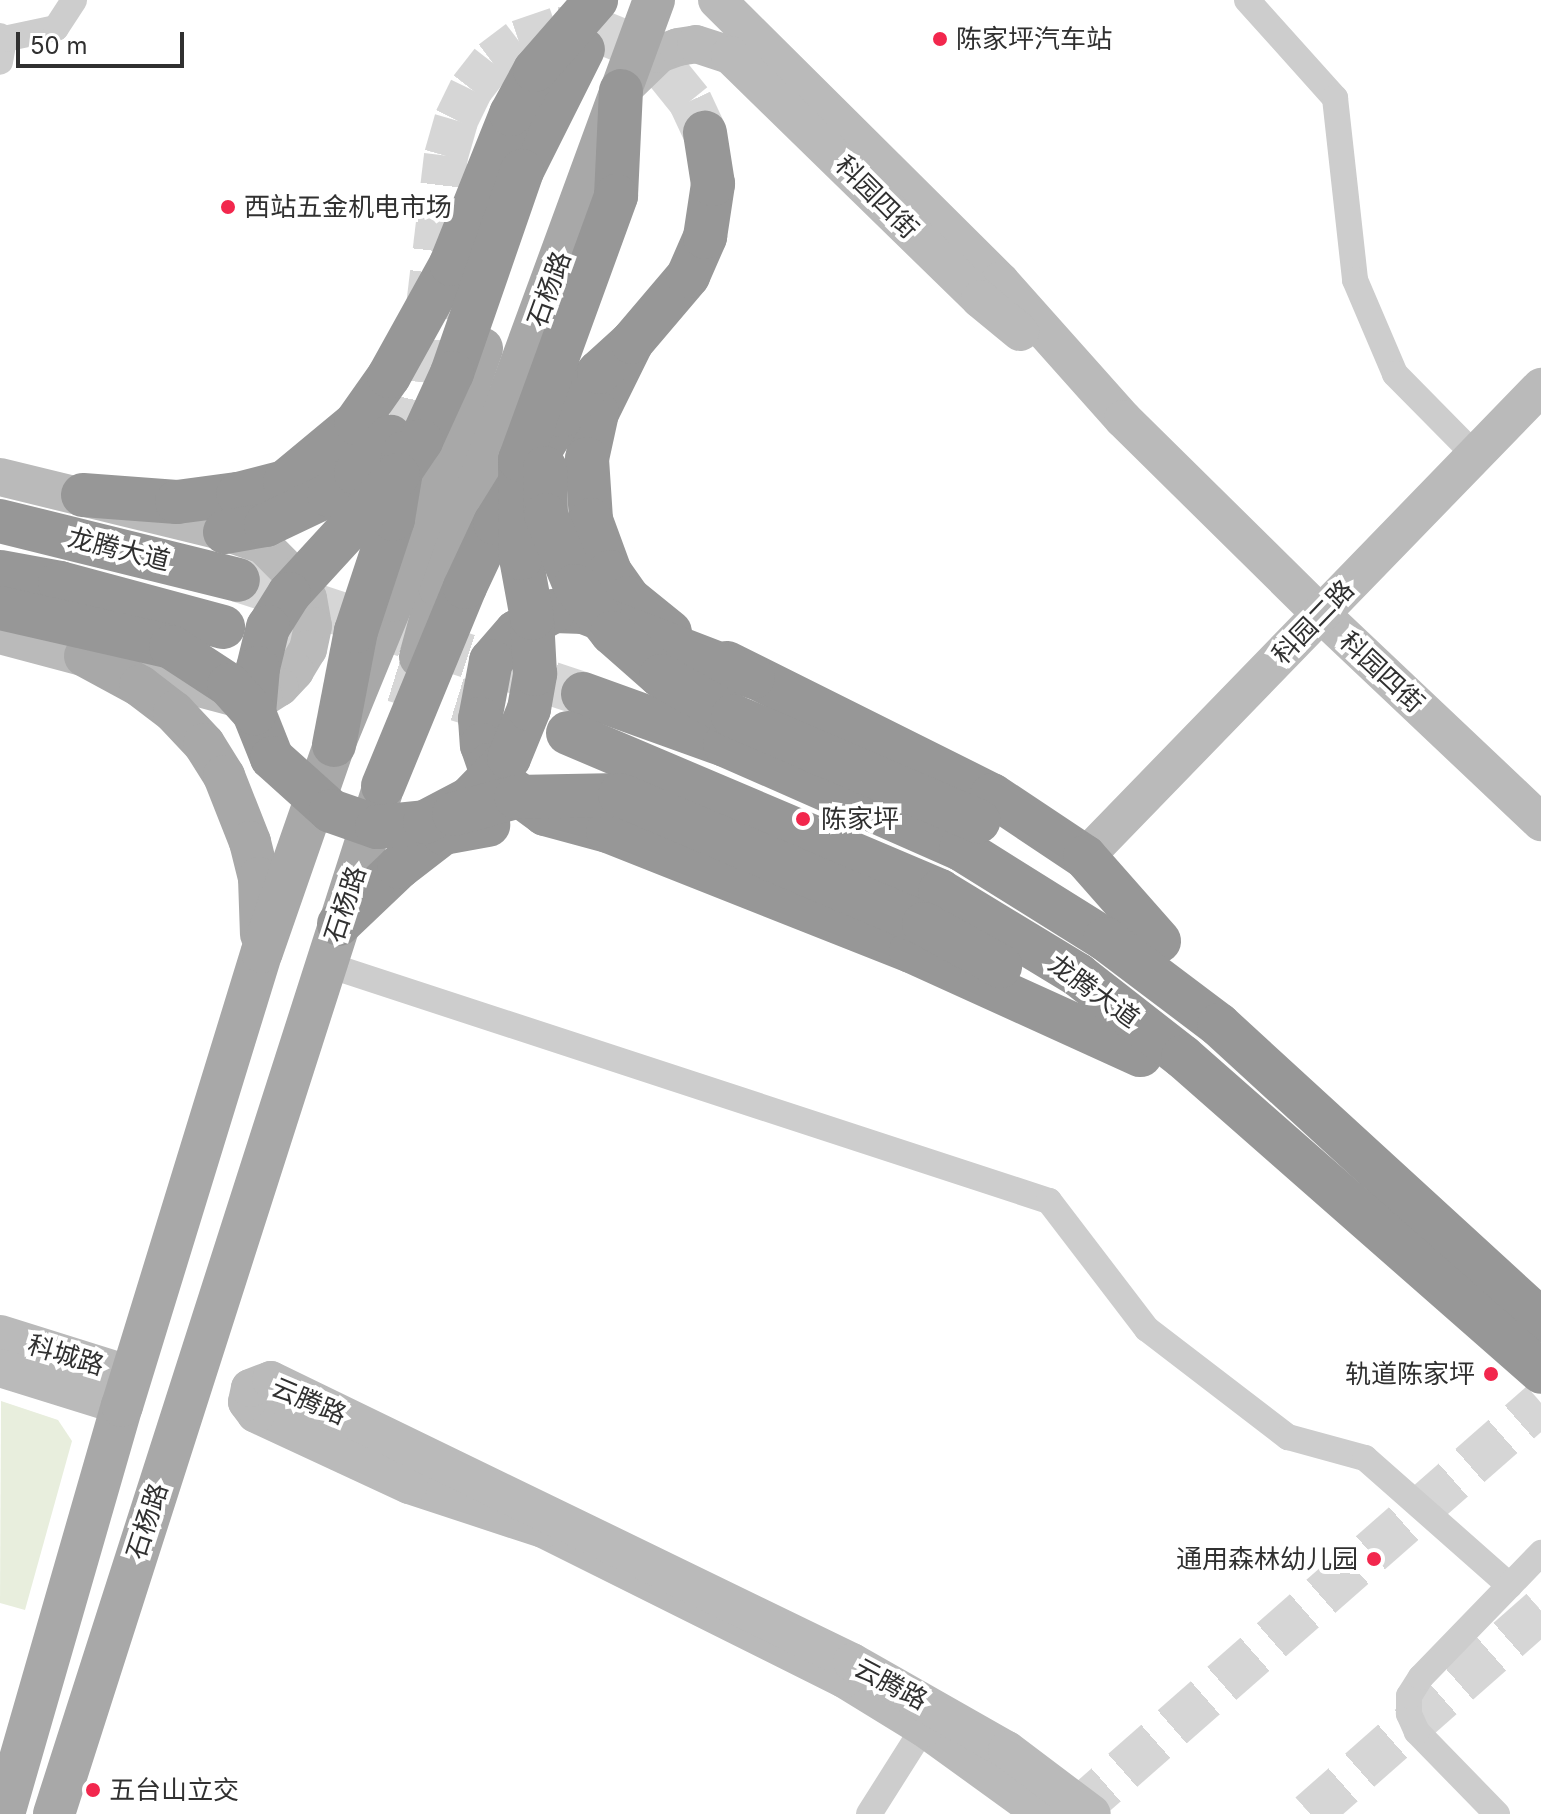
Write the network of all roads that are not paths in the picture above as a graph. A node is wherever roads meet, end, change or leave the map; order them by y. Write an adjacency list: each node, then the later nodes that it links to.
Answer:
1 (74, 0): 6 (street)
2 (597, 0): 7 (main road, 石杨路); 16 (highway)
3 (654, 0): 8 (main road, 石杨路)
4 (717, 0): 13 (street, 科园四街)
5 (1247, 0): 14 (street)
6 (1, 46)
7 (583, 49): 27 (highway, bridge); 28 (main road, 石杨路)
8 (621, 91): 10 (highway, bridge); 13 (street, 科园四街); 29 (main road, 石杨路)
9 (705, 133): 11 (highway)
10 (563, 340): 31 (highway, bridge); 34 (highway, bridge)
11 (632, 342): 26 (highway); 29 (highway)
12 (1541, 387): 14 (street, 科园二路)
13 (1123, 419): 22 (street, 科园四街)
14 (1475, 455): 22 (street, 科园二路)
15 (0, 477): 16 (street)
16 (83, 495): 18 (street)
17 (0, 521): 20 (highway, 龙腾大道)
18 (225, 532): 25 (street); 28 (highway)
19 (0, 572): 23 (highway, 龙腾大道)
20 (238, 580)
21 (0, 608): 27 (highway, bridge)
22 (1321, 614): 32 (street, 科园四街); 33 (street, 科园二路)
23 (223, 627)
24 (0, 635): 25 (street)
25 (85, 656): 36 (main road)
26 (753, 677): 30 (highway); 33 (highway)
27 (254, 713): 31 (highway, bridge)
28 (334, 745): 36 (main road, 石杨路)
29 (383, 786): 35 (main road, 石杨路)
30 (545, 814): 35 (highway); 37 (highway)
31 (425, 822): 37 (highway, bridge)
32 (1541, 822)
33 (1085, 857): 34 (highway)
34 (1159, 941): 39 (highway)
35 (332, 944): 46 (street); 49 (main road, 石杨路)
36 (262, 952): 44 (main road, 石杨路)
37 (1140, 1055): 38 (highway)
38 (1333, 1186): 39 (highway, 龙腾大道); 43 (highway, 龙腾大道)
39 (1469, 1253): 40 (highway, 龙腾大道)
40 (1541, 1320)
41 (0, 1334): 44 (street, 科城路)
42 (0, 1368): 44 (street, 科城路)
43 (1541, 1372)
44 (126, 1390): 48 (main road, 石杨路)
45 (1541, 1553): 46 (street)
46 (1510, 1586): 53 (street)
47 (930, 1718): 47 (street, 云腾路); 50 (street); 51 (street, 云腾路); 52 (street, 云腾路)
48 (4, 1814)
49 (54, 1814)
50 (869, 1814)
51 (1043, 1814)
52 (1092, 1814)
53 (1497, 1814)

